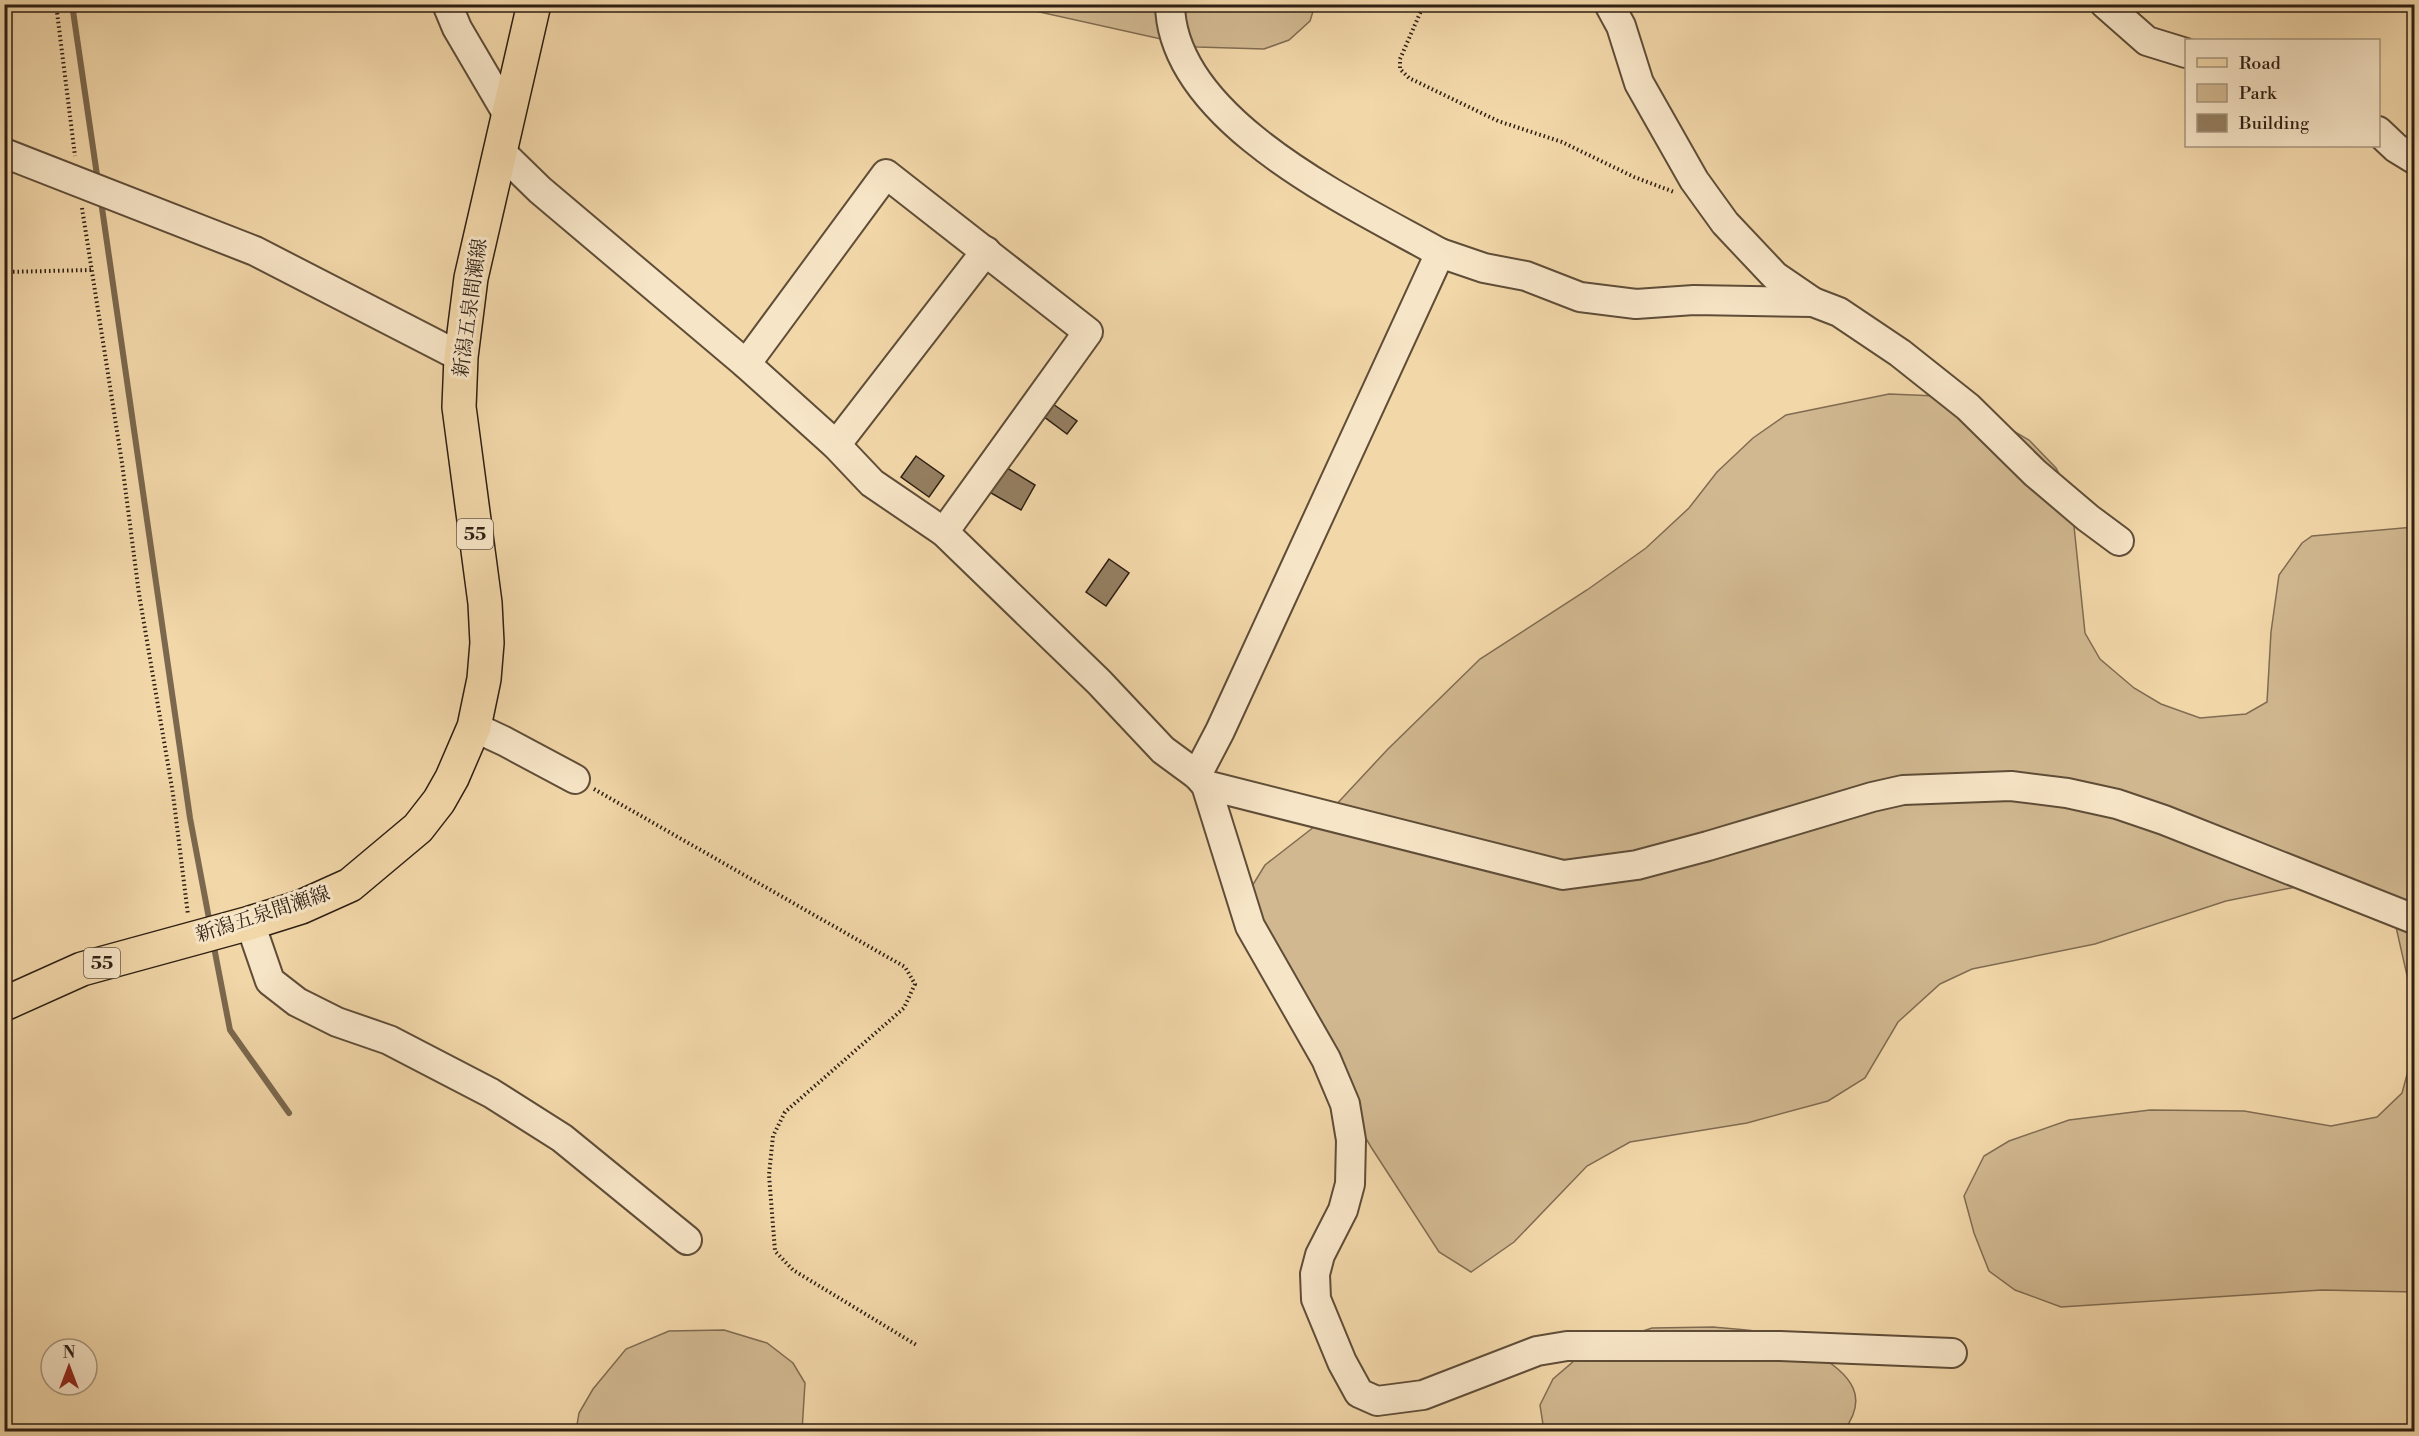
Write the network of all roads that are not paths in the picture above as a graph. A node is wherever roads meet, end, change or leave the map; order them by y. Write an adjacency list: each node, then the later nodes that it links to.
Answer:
1 (447, 4): 7 (street)
2 (534, 4): 7 (main road, 新潟五泉間瀬線 / 55)
3 (1170, 4): 13 (street)
4 (1609, 4): 14 (street)
5 (2105, 4): 6 (street)
6 (2185, 52)
7 (508, 115): 9 (main road, 新潟五泉間瀬線 / 55)
8 (2380, 131): 11 (street)
9 (501, 152): 15 (main road, 新潟五泉間瀬線 / 55); 16 (street)
10 (4, 153): 15 (street)
11 (2415, 159)
12 (986, 251): 16 (street); 17 (street); 18 (street)
13 (1440, 253): 14 (street); 22 (street)
14 (1813, 302): 19 (street)
15 (461, 357): 20 (main road, 新潟五泉間瀬線 / 55)
16 (746, 364): 17 (street)
17 (836, 445): 18 (street)
18 (944, 532): 22 (street)
19 (2119, 541)
20 (474, 727): 21 (street); 24 (main road, 新潟五泉間瀬線 / 55)
21 (575, 779)
22 (1201, 780): 23 (street); 27 (street)
23 (2415, 919)
24 (216, 932): 25 (main road, 新潟五泉間瀬線 / 55); 26 (street)
25 (4, 1004)
26 (687, 1240)
27 (1952, 1353)

